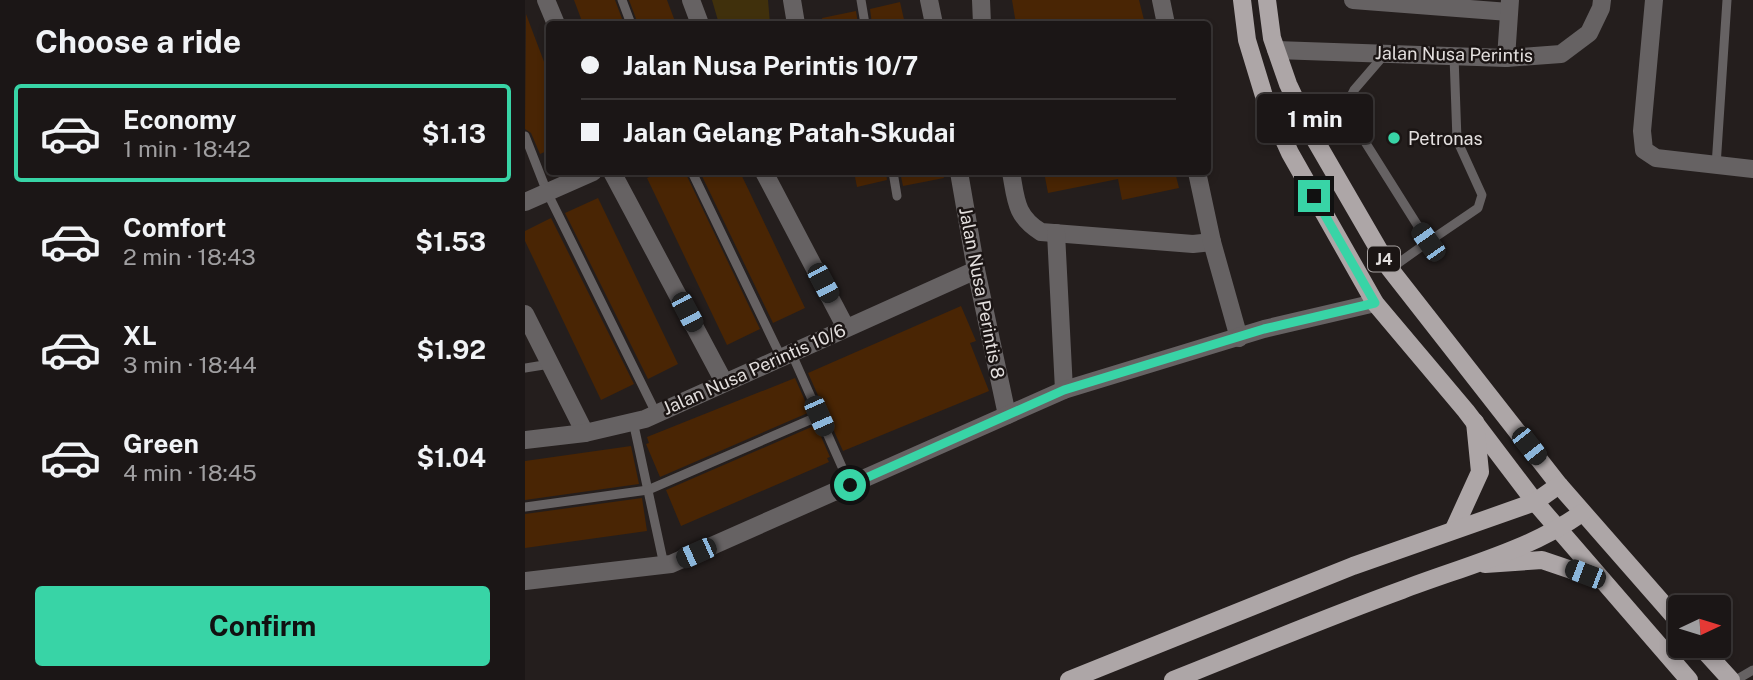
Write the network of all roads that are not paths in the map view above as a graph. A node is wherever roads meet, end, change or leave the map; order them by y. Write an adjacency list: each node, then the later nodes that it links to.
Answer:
1 (546, 0): 17 (street)
2 (622, 0): 18 (lane)
3 (691, 0): 19 (street)
4 (792, 0): 20 (street)
5 (861, 0): 21 (lane)
6 (929, 0): 22 (street)
7 (981, 0): 23 (street)
8 (1161, 0): 24 (street)
9 (1242, 0): 48 (main road, J4)
10 (1267, 0): 25 (main road, J4)
11 (1353, 0): 15 (street)
12 (1602, 0): 28 (street, Jalan Nusa Perintis)
13 (1654, 0): 30 (street)
14 (1727, 0): 30 (lane)
15 (1438, 3): 16 (street)
16 (1510, 6): 28 (street)
17 (555, 21)
18 (630, 21)
19 (699, 21)
20 (796, 21)
21 (864, 21)
22 (933, 21)
23 (982, 21)
24 (1164, 21)
25 (1276, 50): 26 (street, Jalan Nusa Perintis); 46 (main road, J4)
26 (1385, 54): 27 (street, Jalan Nusa Perintis); 45 (lane)
27 (1454, 56): 28 (street, Jalan Nusa Perintis); 45 (lane)
28 (1506, 58)
29 (525, 136): 40 (lane)
30 (1716, 166): 31 (street)
31 (1753, 169)
32 (586, 175): 40 (street)
33 (614, 175): 55 (street)
34 (694, 175): 52 (lane)
35 (766, 175): 50 (street)
36 (893, 175): 41 (lane)
37 (959, 175): 47 (street, Jalan Nusa Perintis 8)
38 (1012, 175): 43 (street)
39 (1198, 175): 44 (street)
40 (547, 192): 42 (street); 57 (lane)
41 (897, 197)
42 (525, 202)
43 (1048, 233): 44 (street); 56 (street)
44 (1212, 242): 51 (street)
45 (1428, 242): 46 (lane)
46 (1390, 269): 65 (main road, J4)
47 (975, 270): 50 (street, Jalan Nusa Perintis 10/6); 58 (street, Jalan Nusa Perintis 8)
48 (1375, 303): 51 (street); 61 (main road, J4)
49 (525, 314): 53 (street)
50 (846, 328): 52 (street, Jalan Nusa Perintis 10/6)
51 (1240, 338): 56 (street)
52 (786, 355): 55 (street, Jalan Nusa Perintis 10/6); 59 (lane)
53 (550, 364): 54 (lane); 62 (street)
54 (525, 368)
55 (724, 382): 57 (street, Jalan Nusa Perintis 10/6)
56 (1064, 390): 58 (street)
57 (656, 412): 60 (street, Jalan Nusa Perintis 10/6)
58 (1007, 415): 64 (street)
59 (819, 416): 64 (lane); 66 (lane)
60 (633, 421): 62 (street, Jalan Nusa Perintis 10/6); 66 (lane)
61 (1475, 422): 67 (main road, J4); 70 (main road)
62 (585, 433): 63 (street, Jalan Nusa Perintis 10/6)
63 (525, 440)
64 (850, 485): 72 (street)
65 (1559, 485): 67 (main road); 69 (main road, J4)
66 (648, 490): 68 (lane); 72 (lane)
67 (1535, 502): 70 (main road); 71 (main road, J4)
68 (525, 507)
69 (1582, 513): 71 (main road); 76 (main road, J4)
70 (1454, 529): 79 (main road)
71 (1559, 529): 73 (main road); 74 (main road, J4)
72 (664, 565): 75 (street)
73 (1468, 565): 74 (main road); 80 (main road)
74 (1602, 580): 81 (main road, J4)
75 (525, 581)
76 (1668, 610)
77 (1712, 658): 82 (main road)
78 (1753, 670): 82 (lane)
79 (1069, 680)
80 (1173, 680)
81 (1689, 680)
82 (1734, 680)

